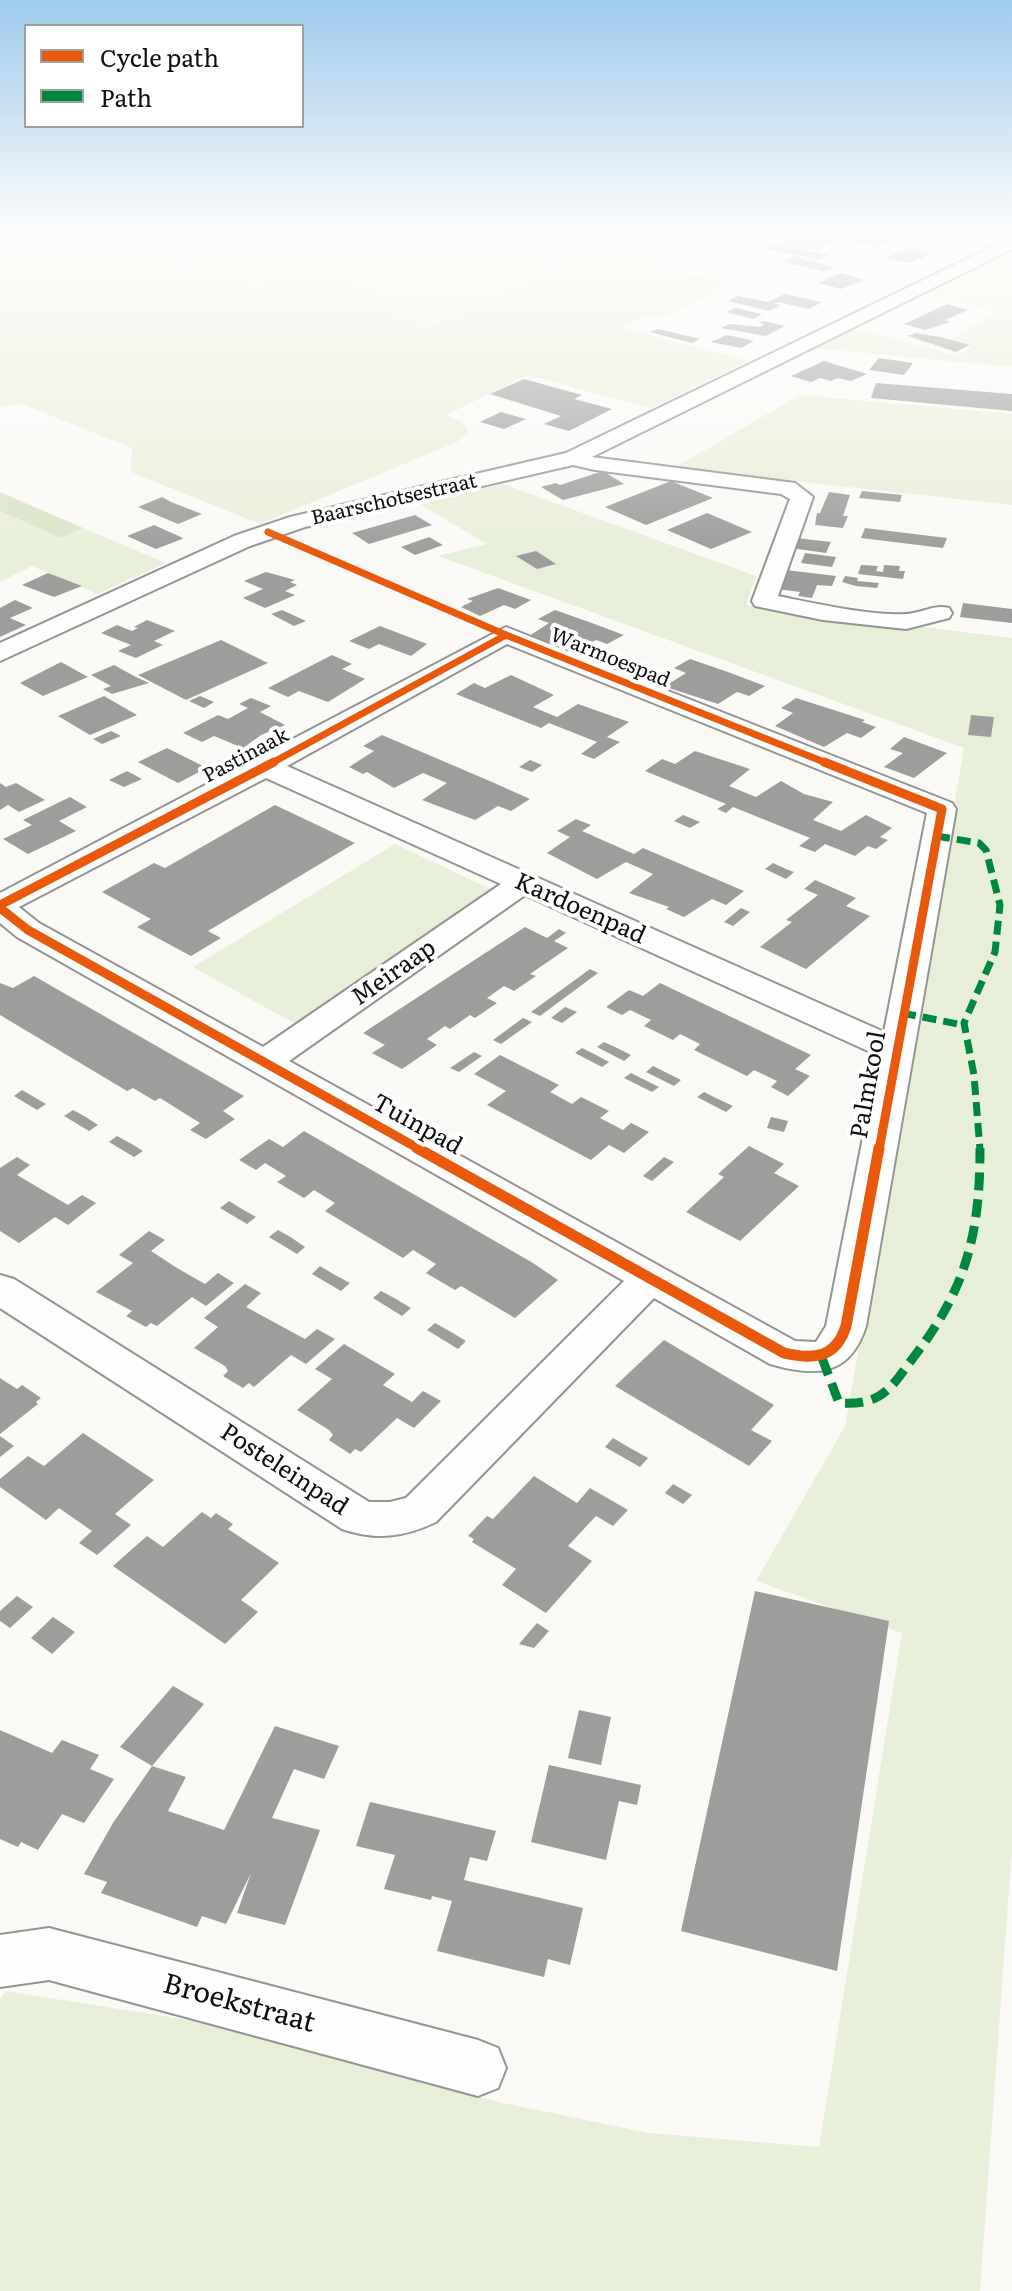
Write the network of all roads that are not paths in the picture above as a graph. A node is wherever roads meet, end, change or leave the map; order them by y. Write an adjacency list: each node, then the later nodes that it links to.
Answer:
1 (811, 341): 2 (street, Baarschotsestraat)
2 (573, 458): 3 (street, Baarschotsestraat); 5 (street, Baarschotsestraat)
3 (940, 613)
4 (506, 635): 6 (street, Pastinaak); 7 (street, Warmoespad)
5 (0, 653)
6 (265, 767): 8 (street, Kardoenpad); 9 (street, Pastinaak)
7 (942, 809): 11 (street, Palmkool)
8 (523, 883): 11 (street, Kardoenpad); 12 (street, Meiraap)
9 (0, 907): 10 (street, Tuinpad)
10 (14, 937): 12 (street, Tuinpad)
11 (895, 1050): 15 (street, Palmkool)
12 (265, 1062): 13 (street, Tuinpad)
13 (650, 1278): 14 (street, Posteleinpad); 15 (street, Tuinpad)
14 (0, 1289)
15 (822, 1358)
16 (0, 1961): 17 (street, Broekstraat)
17 (478, 2068)

